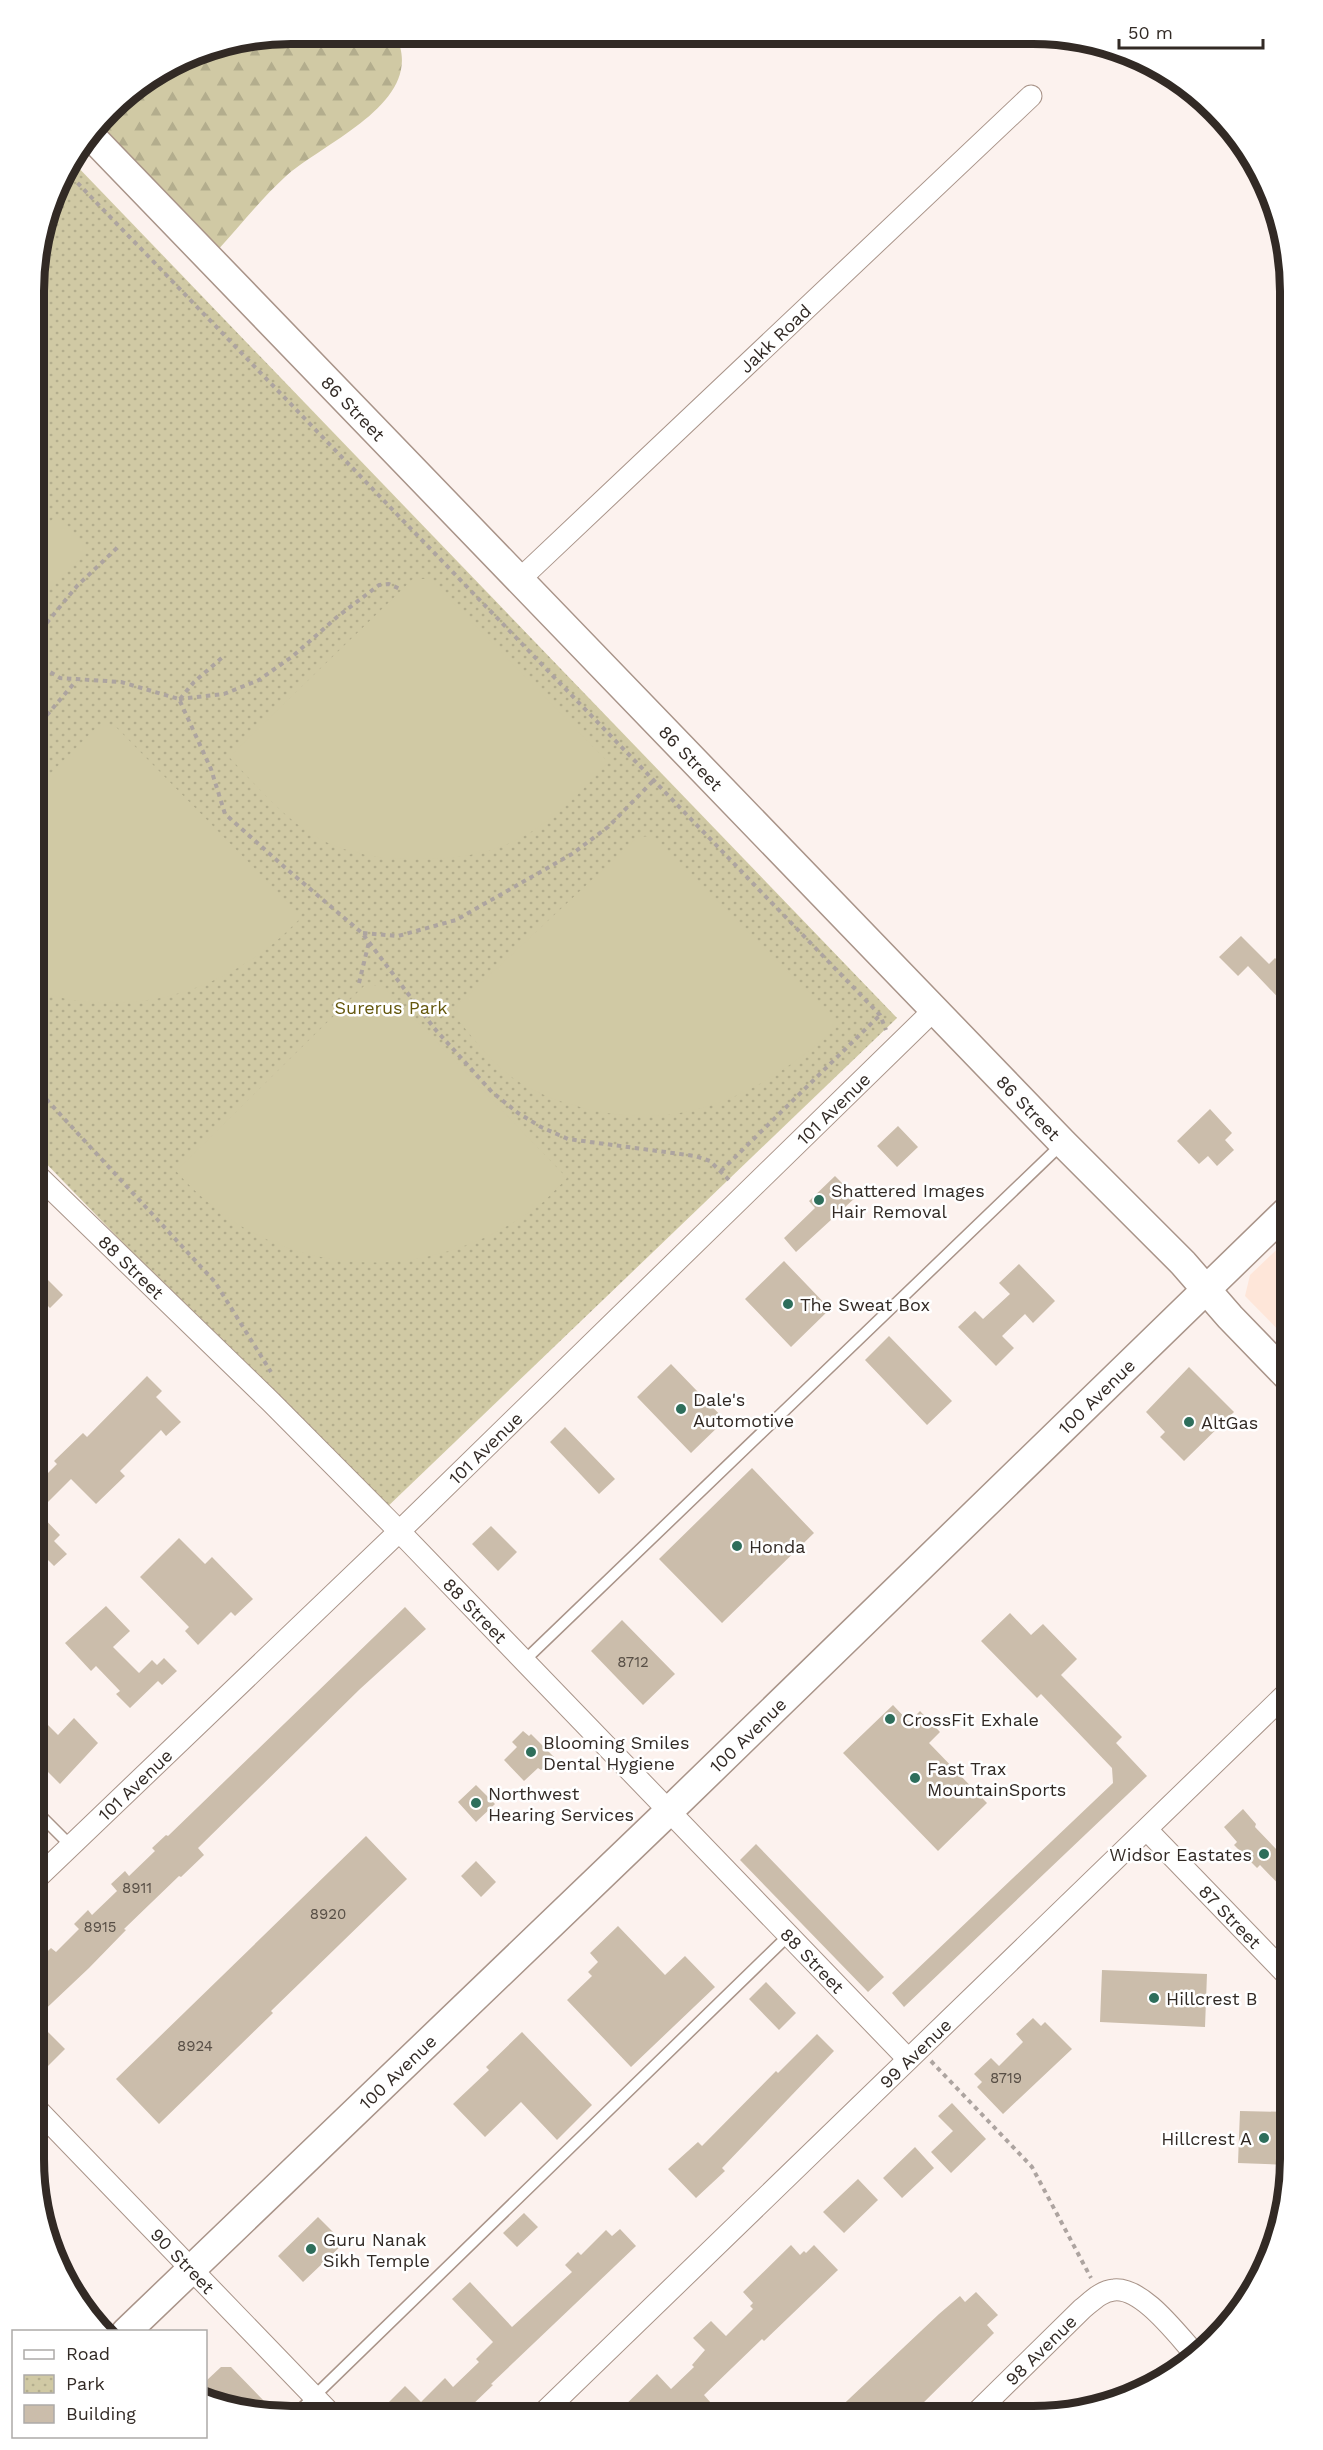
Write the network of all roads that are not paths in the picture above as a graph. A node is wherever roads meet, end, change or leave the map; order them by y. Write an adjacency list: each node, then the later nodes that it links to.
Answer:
1 (1031, 96): 3 (street, Jakk Road)
2 (95, 140): 3 (main road, 86 Street)
3 (519, 580): 4 (main road, 86 Street)
4 (935, 1009): 5 (main road, 86 Street); 10 (street, 101 Avenue)
5 (1063, 1143): 8 (main road, 86 Street); 11 (lane)
6 (44, 1182): 10 (street, 88 Street)
7 (1280, 1218): 8 (main road, 100 Avenue)
8 (1207, 1289): 9 (main road, 86 Street); 13 (main road, 100 Avenue)
9 (1280, 1368)
10 (399, 1531): 11 (street, 88 Street); 16 (street, 101 Avenue)
11 (524, 1660): 13 (street, 88 Street)
12 (1280, 1700): 15 (street, 99 Avenue)
13 (669, 1811): 18 (street, 88 Street); 22 (main road, 100 Avenue)
14 (44, 1819): 16 (lane)
15 (1147, 1830): 19 (street, 87 Street); 20 (street, 99 Avenue)
16 (71, 1846): 17 (street, 101 Avenue)
17 (44, 1872)
18 (788, 1936): 20 (street, 88 Street); 25 (lane)
19 (1280, 1967)
20 (913, 2053): 28 (street, 99 Avenue)
21 (44, 2125): 22 (street, 90 Street)
22 (192, 2268): 23 (main road, 100 Avenue); 25 (street, 90 Street)
23 (127, 2330)
24 (1190, 2349): 29 (street, 98 Avenue)
25 (314, 2396): 26 (lane); 27 (street, 90 Street)
26 (304, 2406)
27 (323, 2406)
28 (550, 2406)
29 (984, 2406)

